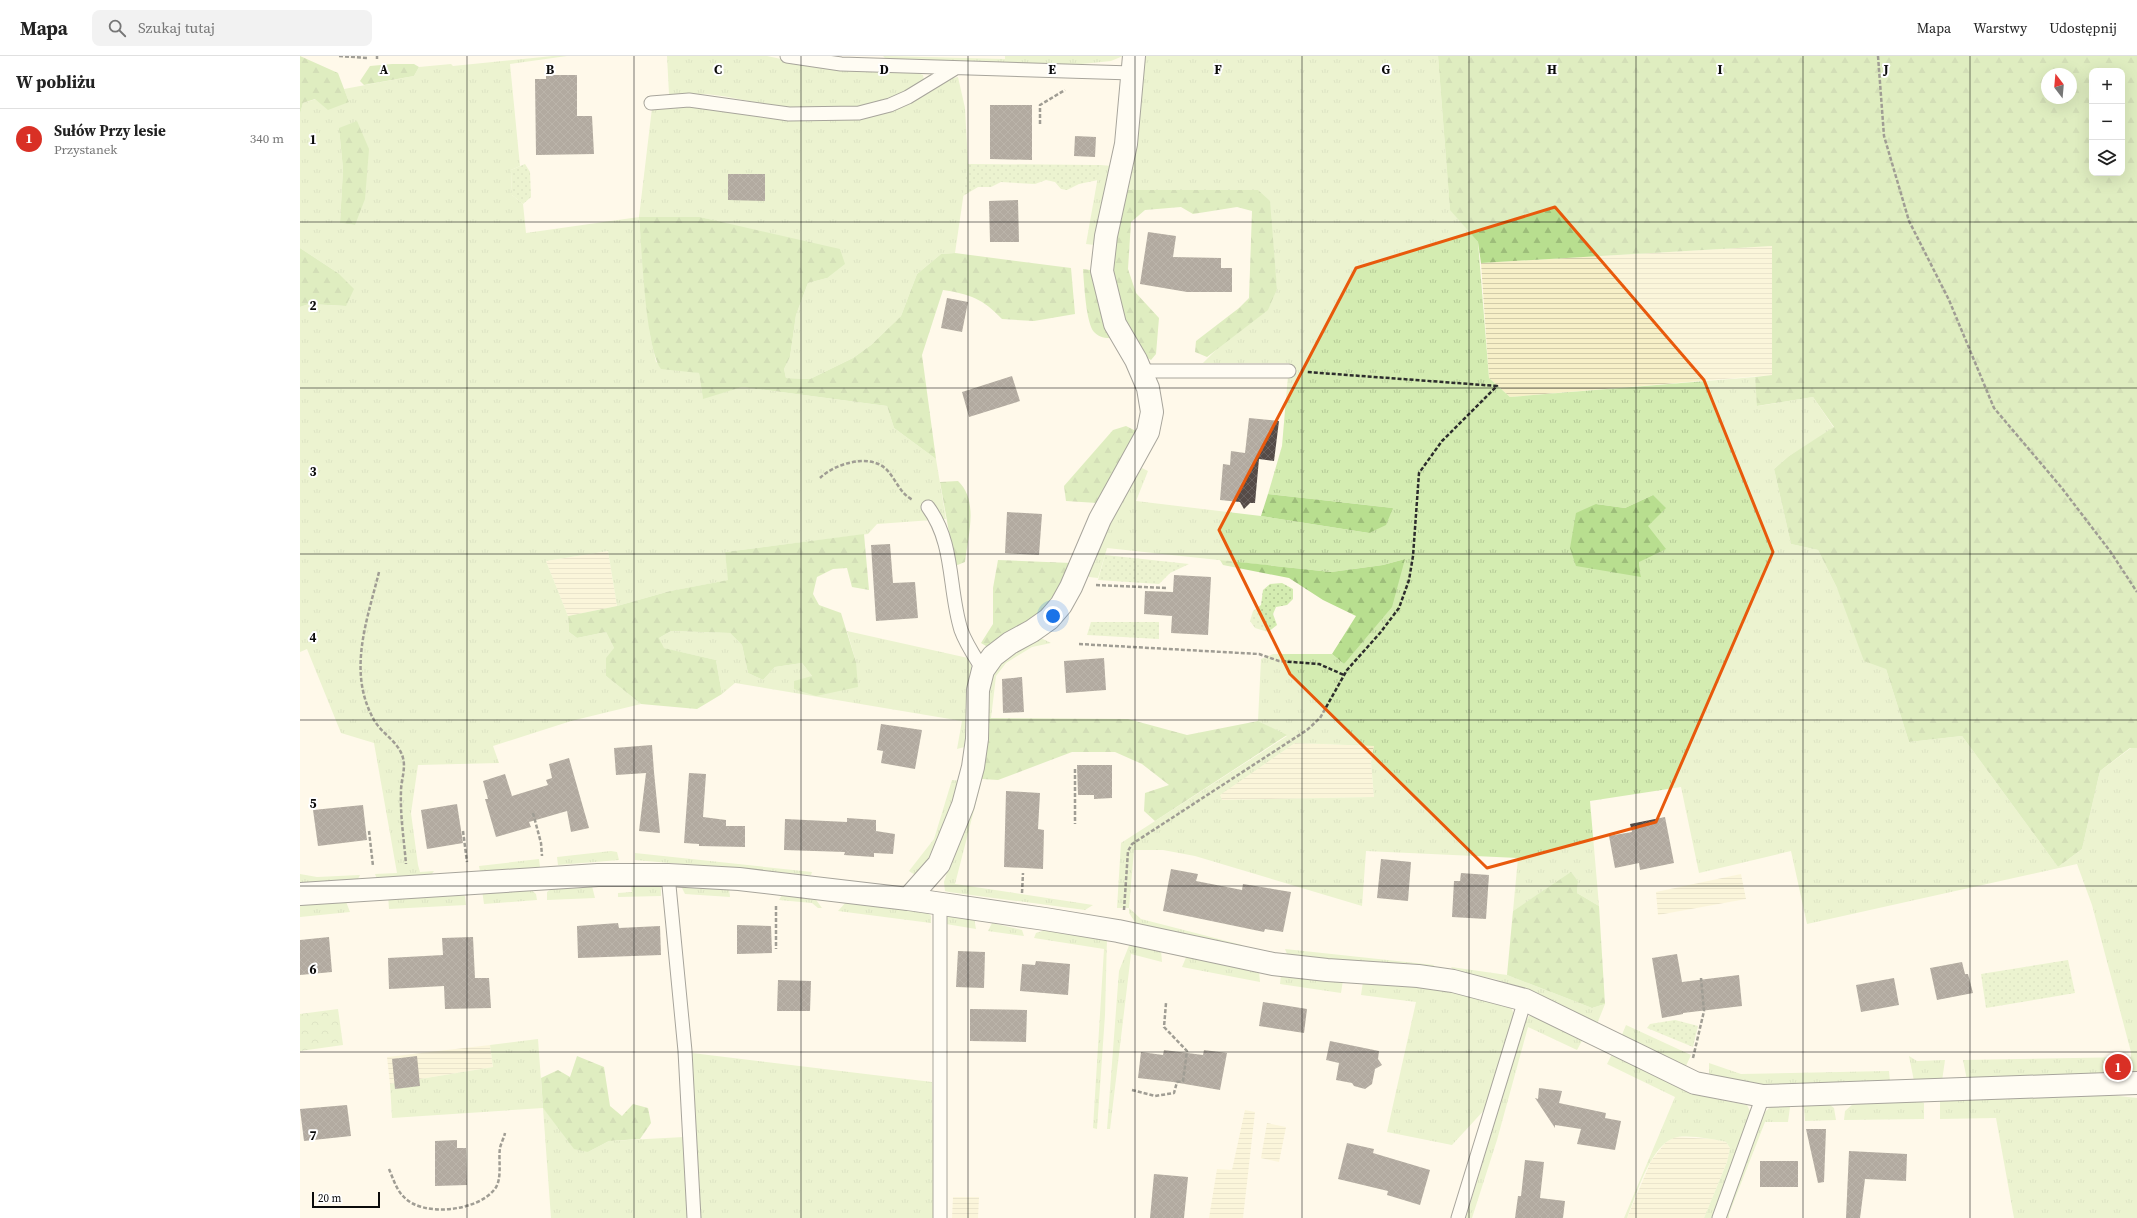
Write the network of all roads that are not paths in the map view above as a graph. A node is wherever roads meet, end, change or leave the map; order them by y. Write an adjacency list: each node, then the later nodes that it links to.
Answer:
1 (787, 56): 3 (lane)
2 (1133, 65): 3 (lane); 6 (street)
3 (954, 69): 4 (lane)
4 (651, 103)
5 (1289, 371): 6 (lane)
6 (1141, 372): 8 (street)
7 (928, 507): 8 (lane)
8 (983, 670): 11 (street)
9 (668, 875): 10 (street); 11 (street); 16 (lane)
10 (300, 894)
11 (908, 899): 12 (street)
12 (940, 903): 13 (street); 17 (lane)
13 (1525, 1000): 15 (street); 18 (lane)
14 (2137, 1084): 15 (street)
15 (1763, 1096): 19 (lane)
16 (694, 1218)
17 (940, 1218)
18 (1458, 1218)
19 (1719, 1218)

